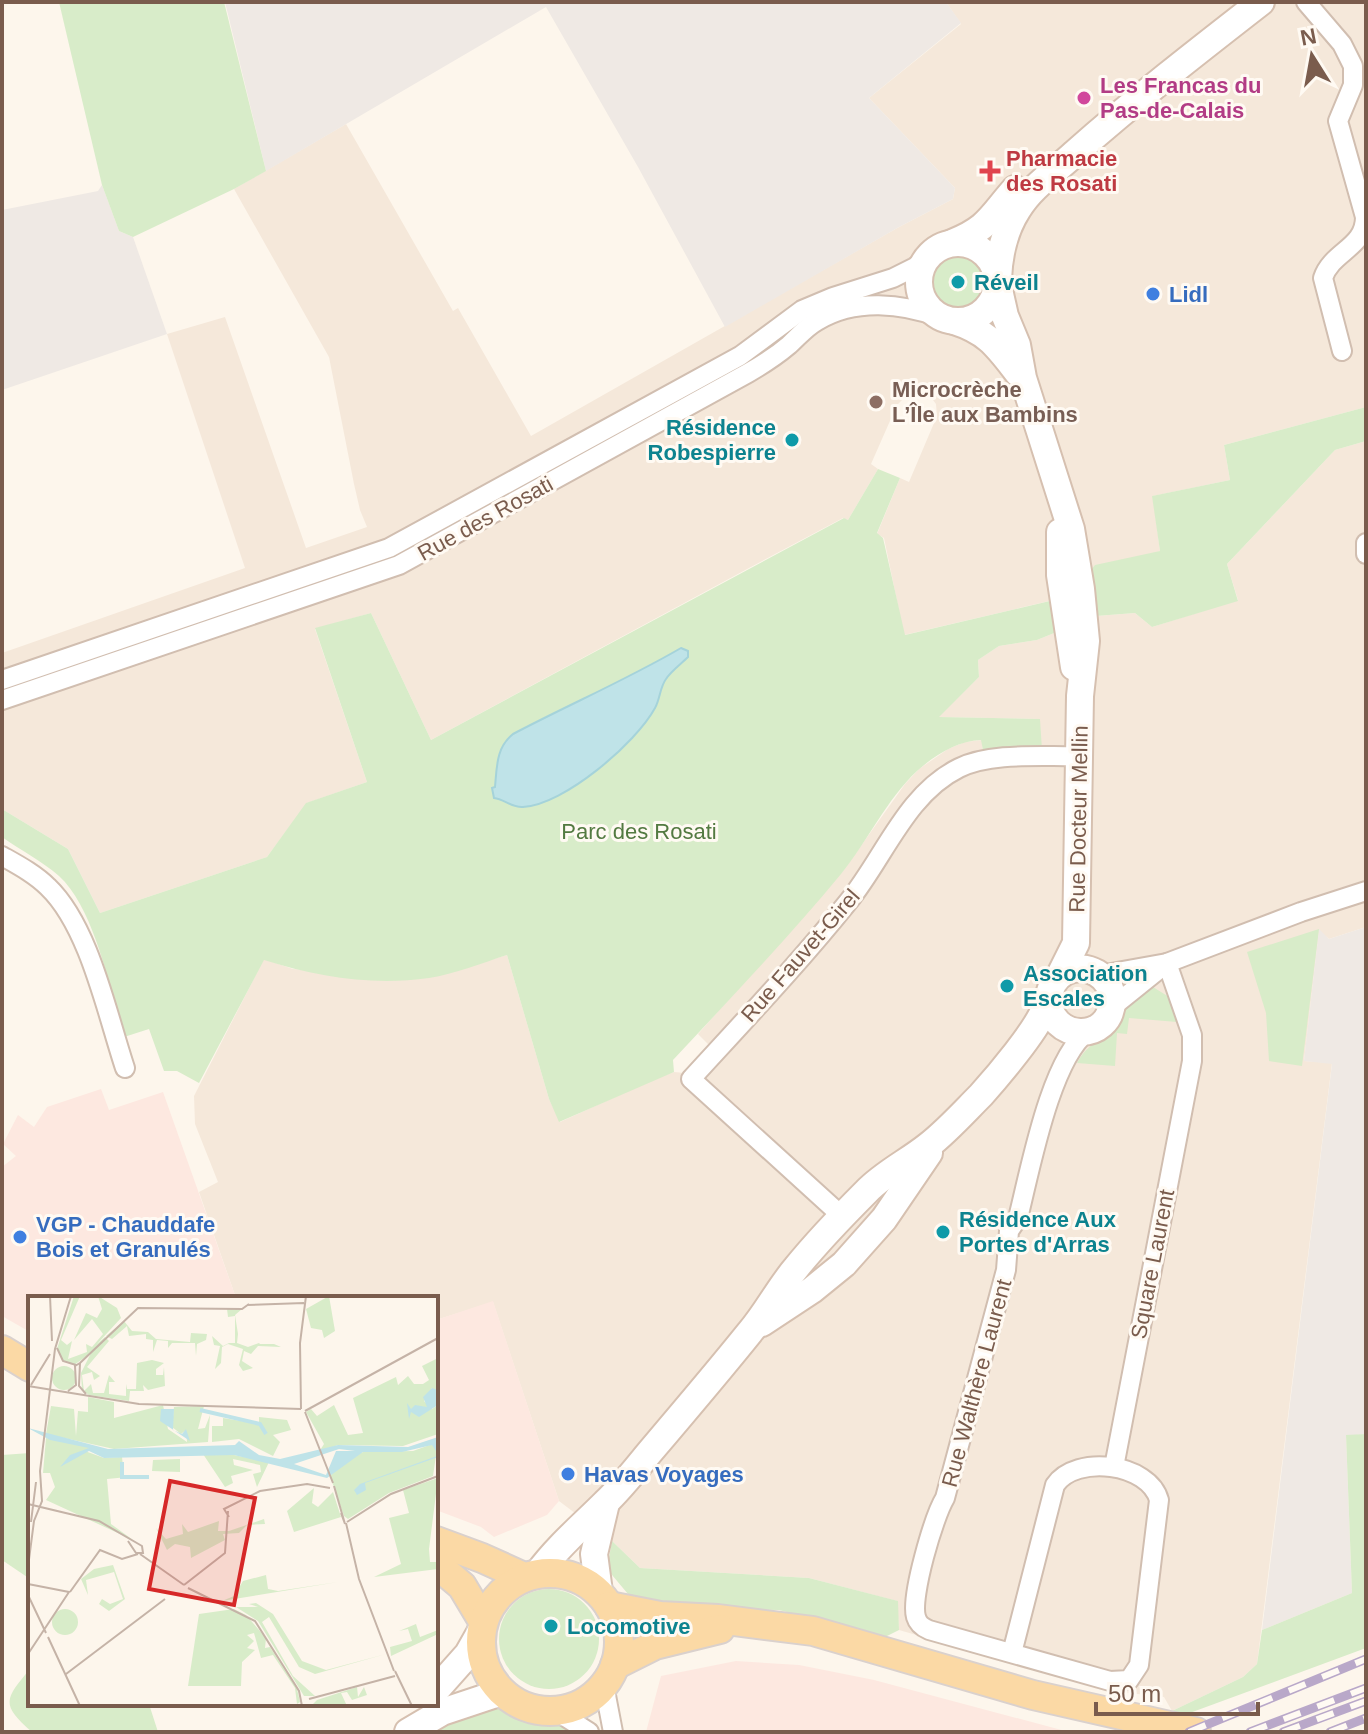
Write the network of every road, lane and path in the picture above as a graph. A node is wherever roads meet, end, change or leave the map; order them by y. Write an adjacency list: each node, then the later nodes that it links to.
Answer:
1 (1261, 2): 3 (street)
2 (1306, 2): 8 (street)
3 (1105, 125): 4 (street); 6 (street)
4 (951, 243): 5 (street); 6 (street)
5 (926, 259): 7 (street); 12 (street, Rue des Rosati)
6 (998, 282): 7 (street); 9 (street, Rue Docteur Mellin)
7 (948, 319): 9 (street); 13 (street, Rue des Rosati)
8 (1342, 351)
9 (1023, 378): 14 (street, Rue Docteur Mellin)
10 (1366, 543): 11 (street)
11 (1366, 554)
12 (2, 680)
13 (2, 700)
14 (1079, 756): 17 (street, Rue Docteur Mellin); 26 (street, Rue Fauvet-Girel)
15 (2, 856): 23 (street)
16 (1366, 891): 18 (street)
17 (1076, 943): 19 (street); 20 (street)
18 (1167, 963): 19 (street); 21 (street); 30 (street, Square Laurent)
19 (1098, 974): 20 (street); 21 (street)
20 (1054, 986): 22 (street); 24 (street)
21 (1111, 1008): 22 (street)
22 (1083, 1032): 24 (street); 38 (street, Rue Walthère Laurent)
23 (125, 1068)
24 (1000, 1074): 25 (street)
25 (938, 1138): 26 (street); 27 (street)
26 (843, 1217): 27 (street)
27 (753, 1329): 31 (street)
28 (2, 1350): 29 (main road)
29 (28, 1366)
30 (1114, 1467): 38 (street); 38 (street)
31 (606, 1503): 34 (street); 35 (street)
32 (438, 1542): 34 (main road)
33 (438, 1566): 37 (main road)
34 (531, 1575): 35 (main road); 37 (main road)
35 (604, 1599): 36 (main road); 39 (main road)
36 (752, 1622): 39 (main road); 48 (main road)
37 (482, 1626): 40 (street); 41 (main road)
38 (1012, 1653)
39 (609, 1675): 43 (main road); 47 (street)
40 (438, 1688)
41 (502, 1692): 43 (main road); 45 (street)
42 (420, 1706): 44 (street)
43 (556, 1711): 46 (street)
44 (394, 1732)
45 (408, 1732)
46 (589, 1732)
47 (613, 1732)
48 (1196, 1732)

